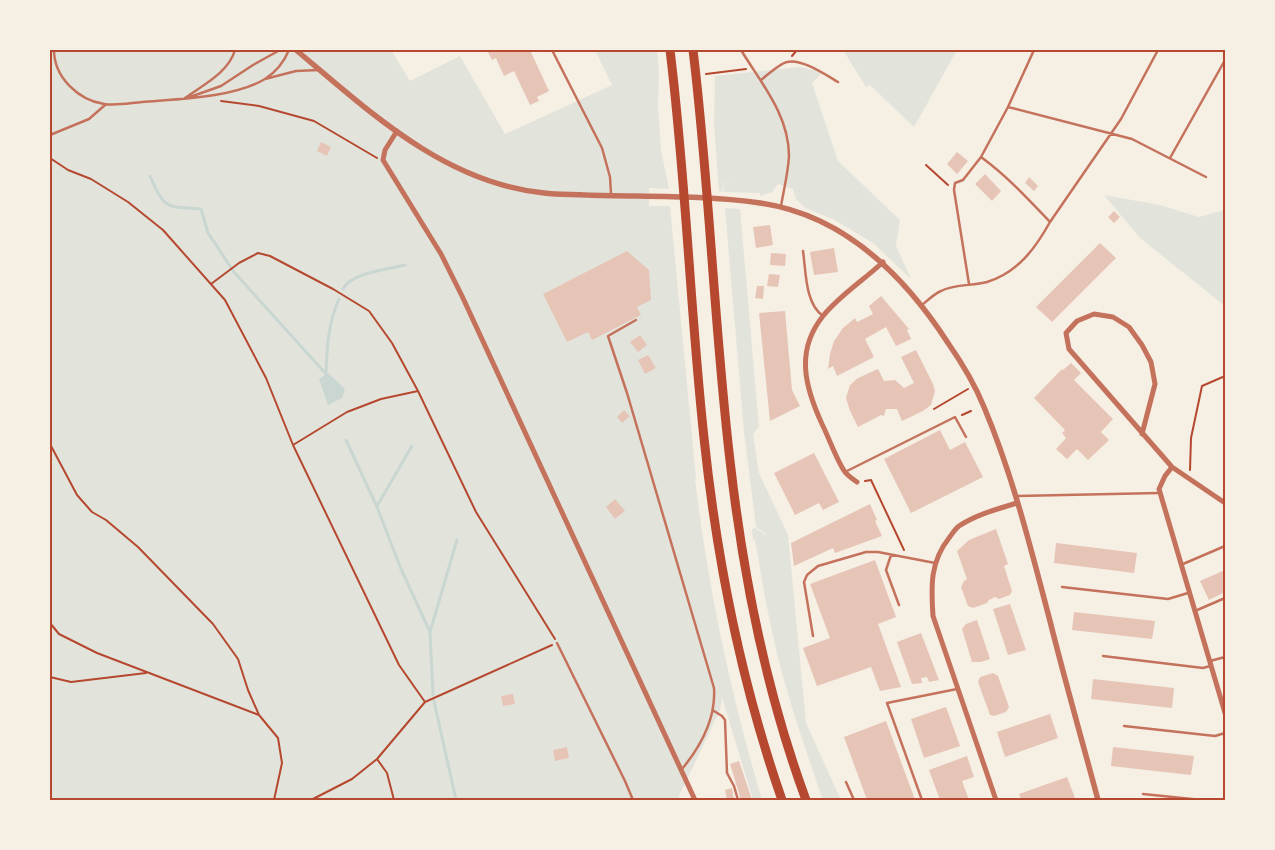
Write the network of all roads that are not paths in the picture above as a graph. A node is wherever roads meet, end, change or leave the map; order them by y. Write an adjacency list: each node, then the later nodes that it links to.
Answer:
1 (54, 50): 18 (lane)
2 (235, 50): 17 (lane)
3 (280, 50): 17 (lane)
4 (289, 50): 14 (lane)
5 (296, 50): 13 (street)
6 (552, 50): 26 (lane)
7 (670, 50): 70 (highway)
8 (693, 50): 71 (highway)
9 (741, 50): 15 (lane)
10 (1034, 50): 19 (lane)
11 (1158, 50): 21 (lane)
12 (1225, 60): 24 (lane)
13 (320, 70): 14 (lane); 20 (street)
14 (264, 79): 17 (lane)
15 (761, 80): 16 (lane); 27 (lane)
16 (838, 82)
17 (184, 99): 18 (lane)
18 (105, 105): 22 (lane)
19 (1008, 107): 21 (lane); 23 (lane)
20 (397, 131): 26 (street); 64 (street)
21 (1110, 134): 24 (lane); 28 (lane)
22 (50, 135)
23 (981, 157): 28 (lane); 31 (lane)
24 (1170, 158): 25 (lane)
25 (1206, 177)
26 (611, 196): 27 (street)
27 (781, 207): 30 (street)
28 (1050, 222): 31 (lane)
29 (803, 251): 33 (lane)
30 (883, 262): 32 (street); 33 (street)
31 (969, 284): 32 (lane)
32 (922, 305): 43 (street)
33 (824, 316): 35 (street)
34 (636, 320): 60 (lane)
35 (824, 426): 36 (lane); 40 (street)
36 (816, 430)
37 (1142, 434): 37 (street); 39 (street)
38 (966, 437): 40 (lane)
39 (1172, 467): 42 (street); 44 (street)
40 (845, 472): 41 (street)
41 (857, 482)
42 (1160, 493): 43 (lane); 48 (street)
43 (1016, 500): 47 (street); 75 (street)
44 (1225, 503)
45 (1225, 546): 48 (lane)
46 (890, 555): 47 (lane); 52 (lane); 54 (lane)
47 (934, 563): 59 (street)
48 (1182, 564): 50 (street)
49 (1062, 586): 50 (lane)
50 (1190, 592): 53 (street)
51 (1225, 598): 53 (lane)
52 (899, 605)
53 (1195, 611): 58 (street)
54 (813, 636)
55 (557, 643): 67 (lane)
56 (1103, 656): 58 (lane)
57 (1225, 657): 58 (lane)
58 (1211, 663): 61 (street)
59 (958, 689): 73 (lane); 74 (street)
60 (714, 711): 64 (lane); 69 (lane)
61 (1225, 713)
62 (1124, 726): 63 (lane)
63 (1225, 733)
64 (681, 770): 68 (street)
65 (846, 782): 72 (lane)
66 (1143, 794): 76 (lane)
67 (632, 800)
68 (696, 800)
69 (738, 800)
70 (782, 800)
71 (806, 800)
72 (854, 800)
73 (922, 800)
74 (996, 800)
75 (1098, 800)
76 (1202, 800)

